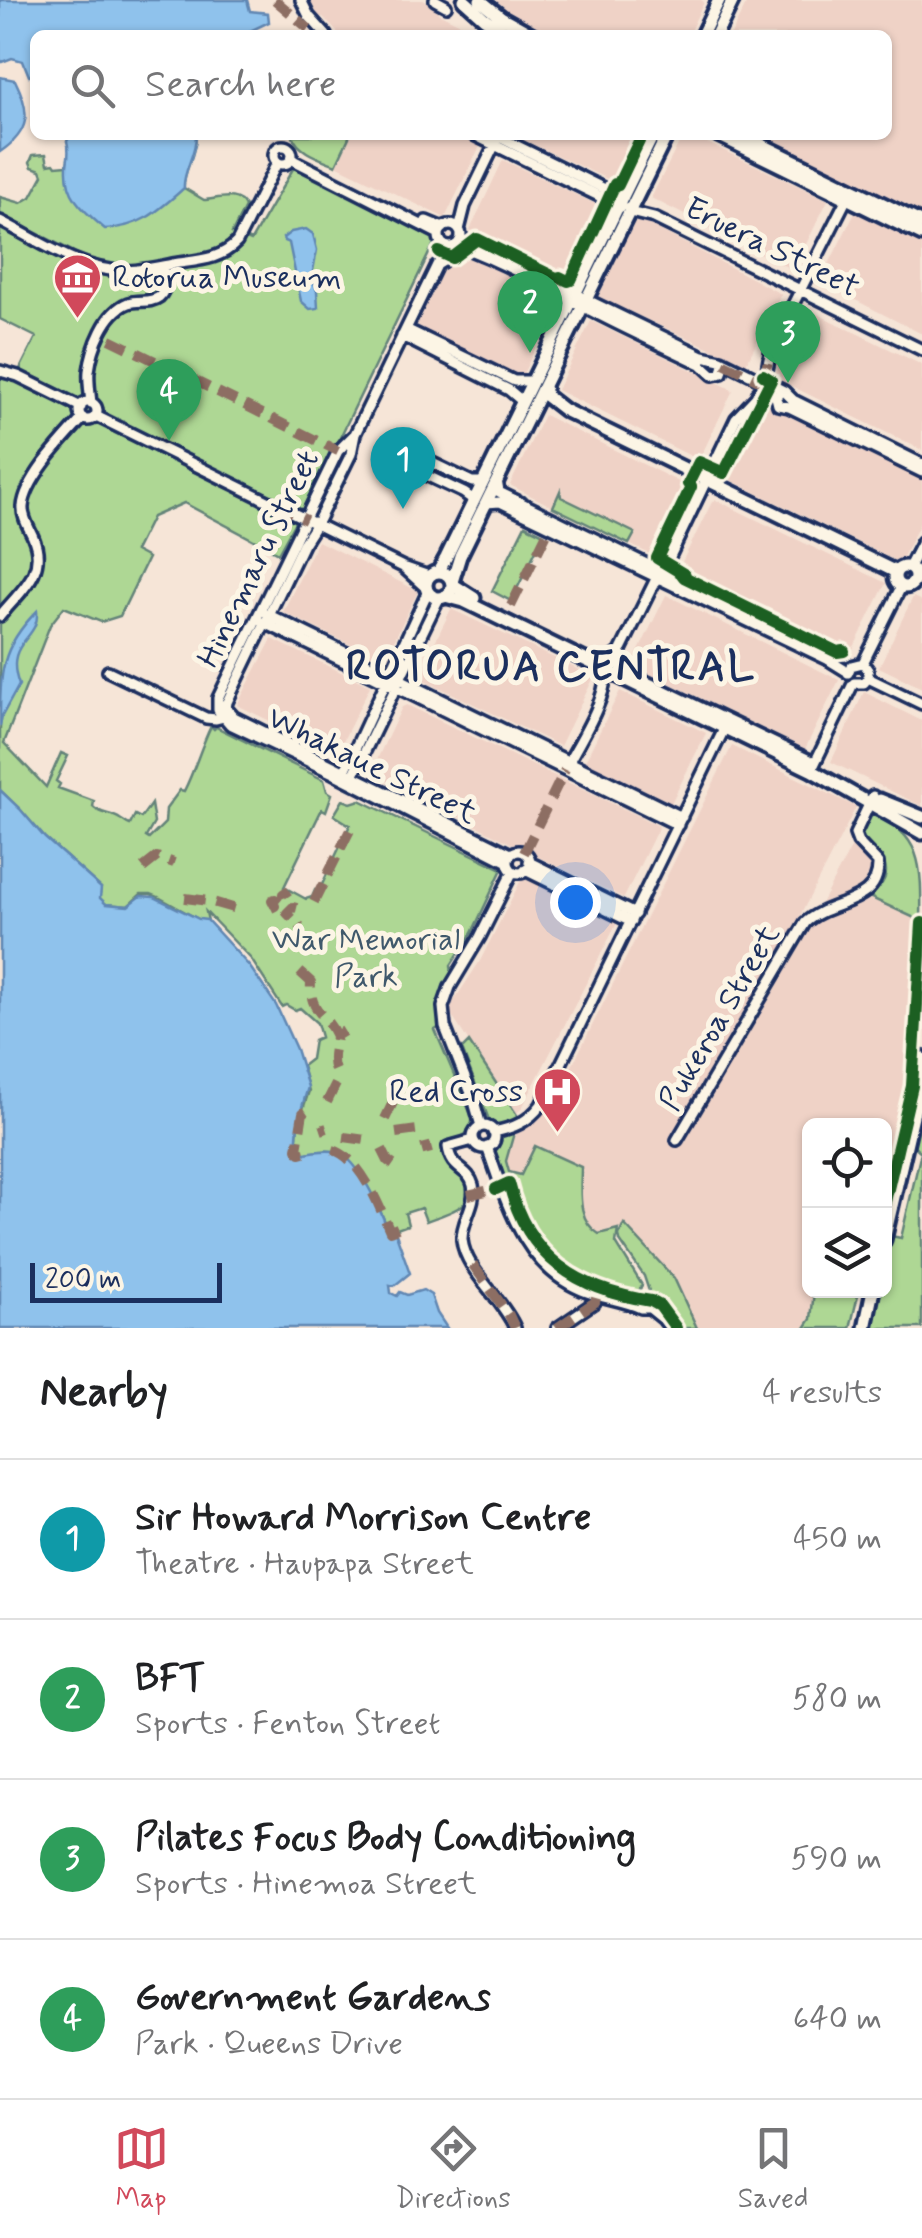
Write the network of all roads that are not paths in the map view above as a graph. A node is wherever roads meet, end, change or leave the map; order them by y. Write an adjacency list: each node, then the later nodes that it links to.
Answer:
1 (434, 0): 7 (street)
2 (464, 0): 9 (main road)
3 (480, 0): 10 (main road)
4 (719, 0): 11 (main road)
5 (733, 0): 12 (main road)
6 (302, 4): 8 (street)
7 (446, 6)
8 (322, 30)
9 (500, 30)
10 (524, 30)
11 (704, 30)
12 (718, 30)
13 (282, 140): 21 (street); 22 (street)
14 (496, 140): 28 (street, Hinemaru Street)
15 (501, 140): 24 (street, Eruera Street)
16 (501, 140): 24 (street, Eruera Street)
17 (650, 140): 24 (main road)
18 (664, 140): 24 (main road)
19 (729, 140): 23 (main road)
20 (751, 140): 23 (main road)
21 (292, 159): 22 (street); 28 (street)
22 (277, 163): 29 (street)
23 (849, 193): 26 (main road); 27 (main road); 30 (street)
24 (628, 202): 30 (street, Eruera Street); 31 (main road)
25 (0, 220): 29 (street)
26 (922, 224)
27 (922, 235)
28 (450, 236): 31 (street); 32 (street, Hinemaru Street)
29 (163, 266): 39 (street)
30 (802, 289): 33 (street, Eruera Street); 36 (street)
31 (579, 299): 34 (street); 34 (street); 38 (main road)
32 (404, 332): 38 (street); 38 (street); 46 (street, Hinemaru Street)
33 (922, 350)
34 (724, 364): 36 (street)
35 (0, 371): 39 (street)
36 (763, 382): 37 (street); 43 (street)
37 (781, 391): 40 (street); 41 (street)
38 (535, 394): 42 (main road); 43 (main road); 44 (main road)
39 (85, 409): 46 (street); 54 (street)
40 (922, 464)
41 (922, 472)
42 (498, 480): 45 (main road); 49 (street)
43 (706, 480): 48 (main road); 49 (street)
44 (482, 482): 45 (main road); 45 (street)
45 (479, 503): 49 (street); 50 (main road); 53 (main road)
46 (310, 522): 53 (street); 55 (street, Hinemaru Street)
47 (922, 542): 48 (street)
48 (902, 570): 51 (main road); 52 (main road)
49 (659, 575): 56 (street); 60 (street)
50 (452, 583): 53 (main road); 58 (main road)
51 (918, 583): 52 (main road)
52 (901, 586): 57 (street)
53 (434, 587): 58 (main road); 63 (street)
54 (0, 616)
55 (263, 617): 63 (street); 67 (street, Hinemaru Street)
56 (622, 650): 58 (street); 61 (street)
57 (863, 664): 60 (street); 62 (street)
58 (605, 667): 61 (main road); 65 (street)
59 (109, 668): 67 (street, Whakaue Street)
60 (849, 669): 64 (street)
61 (620, 674): 65 (street); 68 (main road)
62 (868, 678): 64 (street); 66 (street)
63 (393, 680): 69 (street); 71 (street); 71 (street)
64 (854, 683): 70 (street)
65 (602, 696): 69 (street)
66 (922, 704)
67 (224, 713): 71 (street, Whakaue Street)
68 (726, 726): 70 (main road); 74 (street)
69 (567, 766): 74 (street)
70 (812, 767): 72 (main road)
71 (347, 776): 76 (street, Whakaue Street)
72 (872, 799): 73 (main road); 75 (main road); 83 (street, Pukeroa Street)
73 (922, 817)
74 (680, 821): 78 (street)
75 (922, 833)
76 (511, 862): 77 (street); 77 (street, Whakaue Street); 80 (street)
77 (527, 866): 78 (street)
78 (633, 918): 81 (street)
79 (922, 1058): 85 (main road)
80 (481, 1126): 81 (street); 82 (street)
81 (494, 1132): 84 (street)
82 (473, 1140): 84 (street); 89 (street)
83 (677, 1140)
84 (487, 1147): 86 (street)
85 (891, 1208)
86 (598, 1293): 90 (street); 91 (street)
87 (871, 1298): 88 (main road)
88 (865, 1327)
89 (514, 1328)
90 (557, 1328)
91 (670, 1328)

